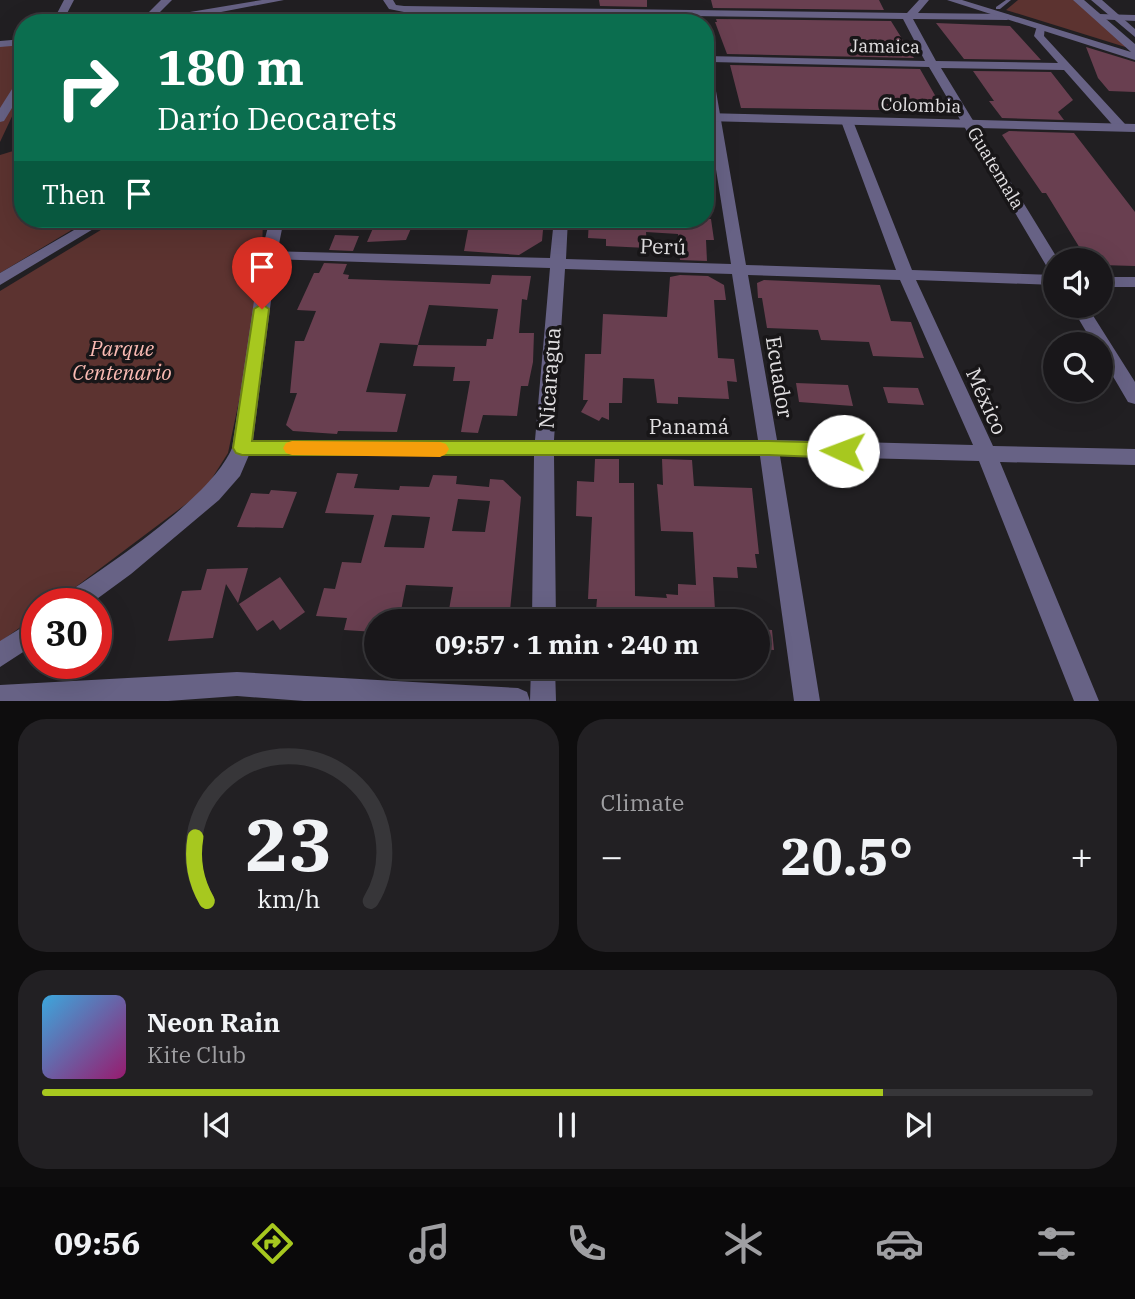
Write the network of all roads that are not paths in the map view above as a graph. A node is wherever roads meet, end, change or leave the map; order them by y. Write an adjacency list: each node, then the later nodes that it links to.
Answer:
1 (167, 0): 13 (street)
2 (279, 0): 14 (street)
3 (925, 0): 17 (street)
4 (952, 0): 18 (street)
5 (972, 0): 11 (street)
6 (1009, 0): 11 (lane)
7 (1079, 0): 20 (street)
8 (1096, 0): 21 (street)
9 (391, 3): 12 (street)
10 (572, 5): 12 (street); 16 (street)
11 (998, 8): 25 (street)
12 (475, 9): 15 (street)
13 (153, 14)
14 (197, 14)
15 (474, 14)
16 (659, 14)
17 (908, 17): 18 (street); 19 (street); 28 (street, Guatemala)
18 (1007, 17): 23 (street)
19 (714, 18)
20 (1099, 18): 21 (street); 25 (street)
21 (1118, 18): 22 (street); 24 (street)
22 (1135, 18)
23 (1041, 28): 26 (street); 29 (street)
24 (1135, 34)
25 (1135, 50)
26 (1135, 58)
27 (714, 61): 28 (street, Jamaica)
28 (933, 65): 29 (street, Jamaica); 34 (street, Guatemala)
29 (1063, 67): 35 (street)
30 (14, 95): 31 (street)
31 (0, 118)
32 (714, 118): 33 (street, Colombia)
33 (847, 121): 34 (street, Colombia); 47 (street, México)
34 (969, 124): 35 (street, Colombia); 43 (street, Guatemala)
35 (1121, 127): 36 (street, Colombia)
36 (1135, 128)
37 (714, 138): 46 (street, Ecuador)
38 (86, 228): 42 (street)
39 (88, 228): 42 (street)
40 (275, 228): 44 (street)
41 (560, 228): 45 (street, Nicaragua)
42 (83, 231): 48 (street)
43 (1044, 248)
44 (269, 254): 45 (street, Perú); 54 (street)
45 (558, 263): 46 (street, Perú); 56 (street, Nicaragua)
46 (740, 270): 47 (street, Perú); 55 (street, Ecuador)
47 (906, 276): 49 (street, Perú); 57 (street, México)
48 (0, 280)
49 (1043, 280)
50 (1113, 282): 51 (street)
51 (1135, 282)
52 (1086, 318): 53 (street)
53 (1135, 397)
54 (242, 448): 56 (street, Panamá); 59 (street)
55 (769, 448): 56 (street, Panamá); 57 (street, Panamá); 68 (street, Ecuador)
56 (544, 450): 60 (street, Nicaragua)
57 (987, 455): 58 (street, Panamá); 69 (street, México)
58 (1135, 457)
59 (94, 588)
60 (544, 609)
61 (21, 640): 62 (street)
62 (0, 655)
63 (543, 679): 67 (street)
64 (425, 697): 65 (street); 66 (street)
65 (0, 698)
66 (518, 701)
67 (543, 701)
68 (807, 701)
69 (1087, 701)

